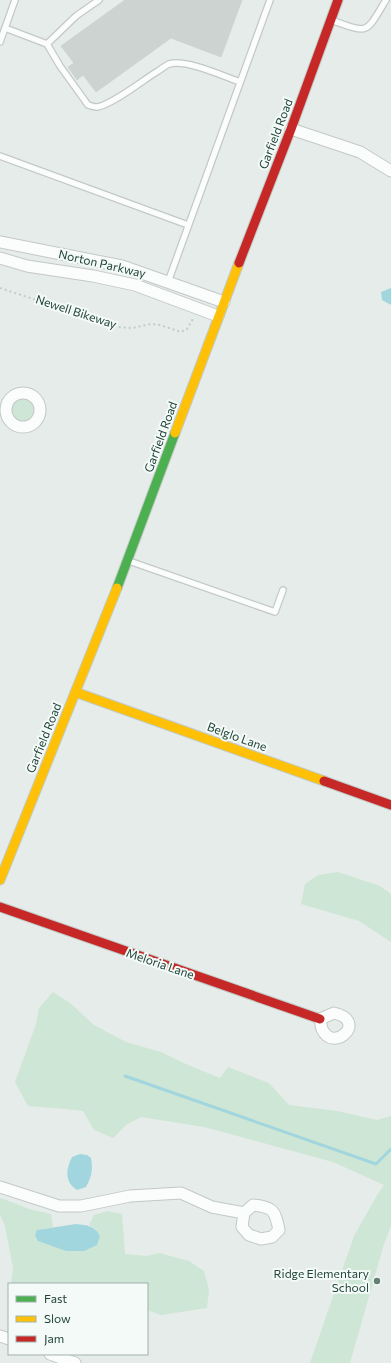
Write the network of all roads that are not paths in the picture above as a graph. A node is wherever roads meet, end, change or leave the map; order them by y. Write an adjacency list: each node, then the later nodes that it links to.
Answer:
1 (15, 0): 7 (lane)
2 (99, 0): 9 (lane)
3 (270, 0): 10 (lane)
4 (338, 0): 6 (street, Garfield Road)
5 (386, 0): 6 (lane)
6 (331, 20): 11 (street, Garfield Road)
7 (5, 28): 8 (lane); 9 (lane)
8 (0, 42)
9 (47, 44): 10 (lane)
10 (240, 82): 14 (lane)
11 (291, 129): 13 (street); 18 (street, Garfield Road)
12 (0, 156): 14 (lane)
13 (391, 171)
14 (188, 225): 17 (lane)
15 (0, 242): 17 (street, Norton Parkway)
16 (0, 258): 19 (street, Norton Parkway)
17 (168, 282): 18 (street, Norton Parkway)
18 (224, 302): 19 (street, Garfield Road)
19 (218, 316): 20 (street, Garfield Road)
20 (128, 561): 21 (lane); 22 (street, Garfield Road)
21 (283, 590)
22 (75, 692): 23 (street, Belglo Lane); 24 (street, Garfield Road)
23 (391, 804)
24 (0, 880)
25 (0, 907): 26 (street, Meloria Lane)
26 (320, 1020)
27 (0, 1187): 28 (street)
28 (244, 1213)
29 (53, 1355): 30 (street)
30 (75, 1363)

